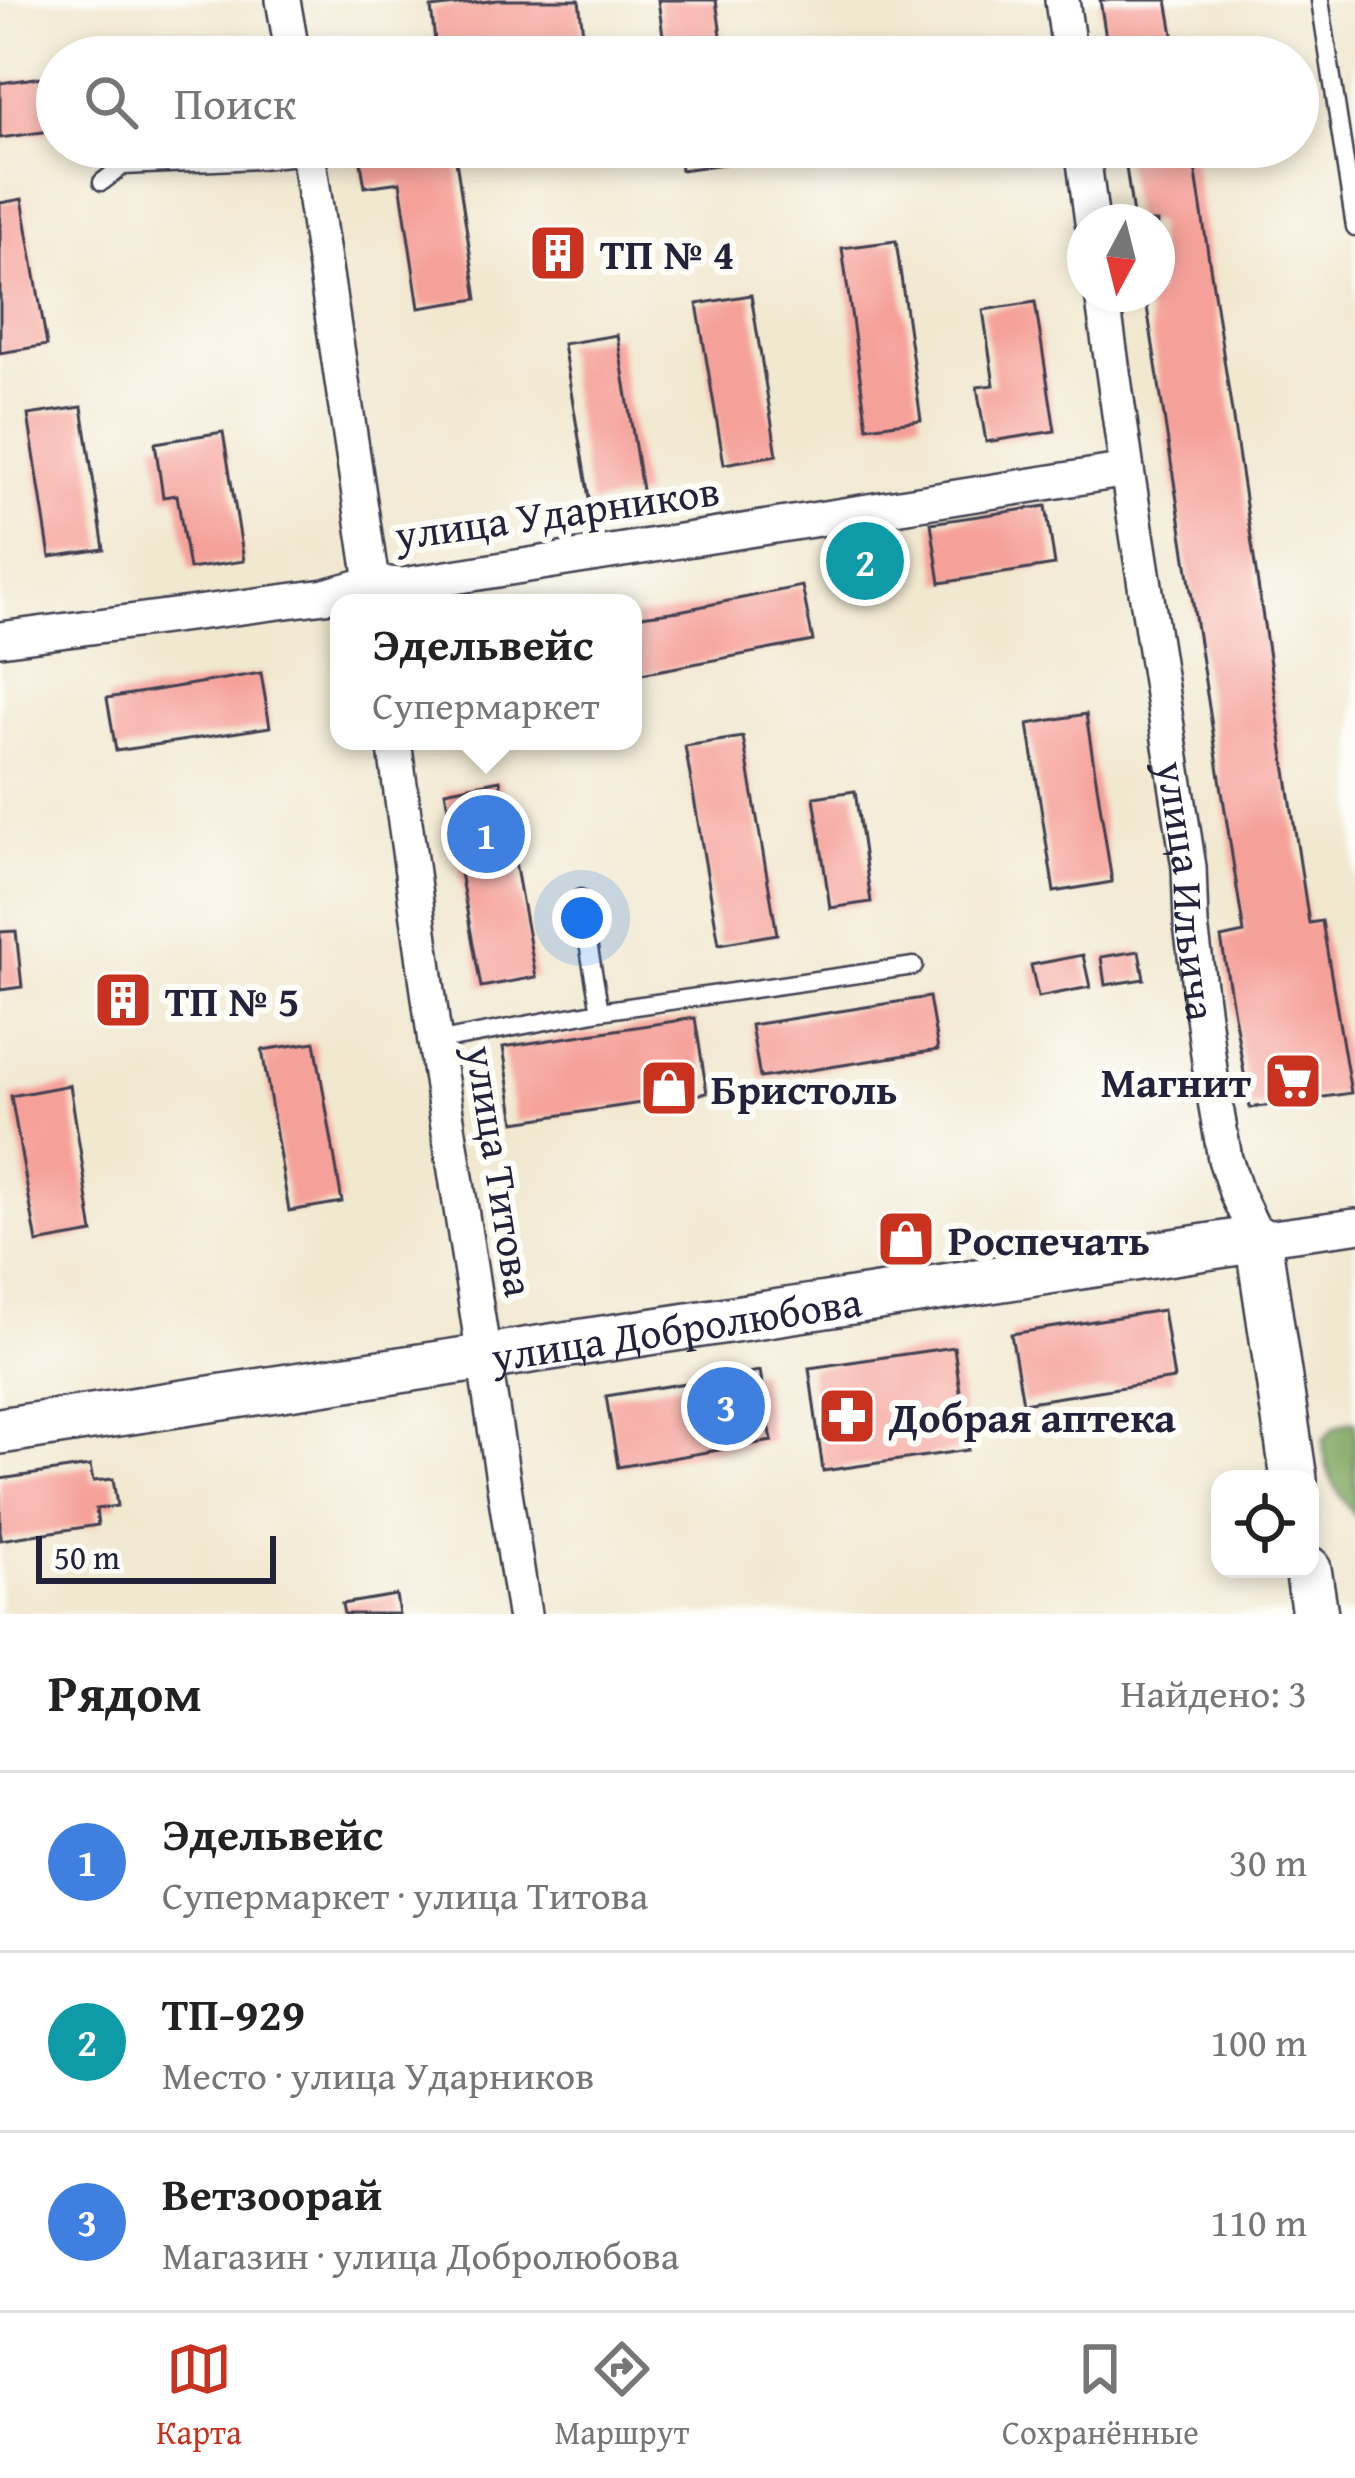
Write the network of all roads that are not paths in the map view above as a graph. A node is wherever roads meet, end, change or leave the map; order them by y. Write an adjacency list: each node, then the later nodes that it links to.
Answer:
1 (284, 0): 4 (street)
2 (1063, 0): 5 (street)
3 (1320, 0): 11 (lane)
4 (289, 36)
5 (1067, 36)
6 (120, 168): 9 (lane)
7 (311, 168): 14 (street)
8 (1085, 168): 10 (street)
9 (102, 182)
10 (1090, 204)
11 (1355, 227)
12 (1104, 312): 13 (street, улица Ильича)
13 (1126, 470): 14 (street, улица Ударников); 23 (street, улица Ильича)
14 (374, 593)
15 (330, 596): 16 (street, улица Ударников)
16 (0, 639)
17 (395, 750): 21 (street, улица Титова)
18 (580, 898): 20 (lane)
19 (914, 966): 20 (lane)
20 (600, 1012): 21 (lane)
21 (435, 1042): 24 (street, улица Титова)
22 (1355, 1226): 23 (street, улица Добролюбова)
23 (1258, 1239): 24 (street, улица Добролюбова); 26 (street, улица Ильича)
24 (485, 1358): 25 (street, улица Добролюбова); 28 (street, улица Титова)
25 (0, 1431)
26 (1293, 1470)
27 (1309, 1578): 29 (street)
28 (524, 1614)
29 (1315, 1614)

